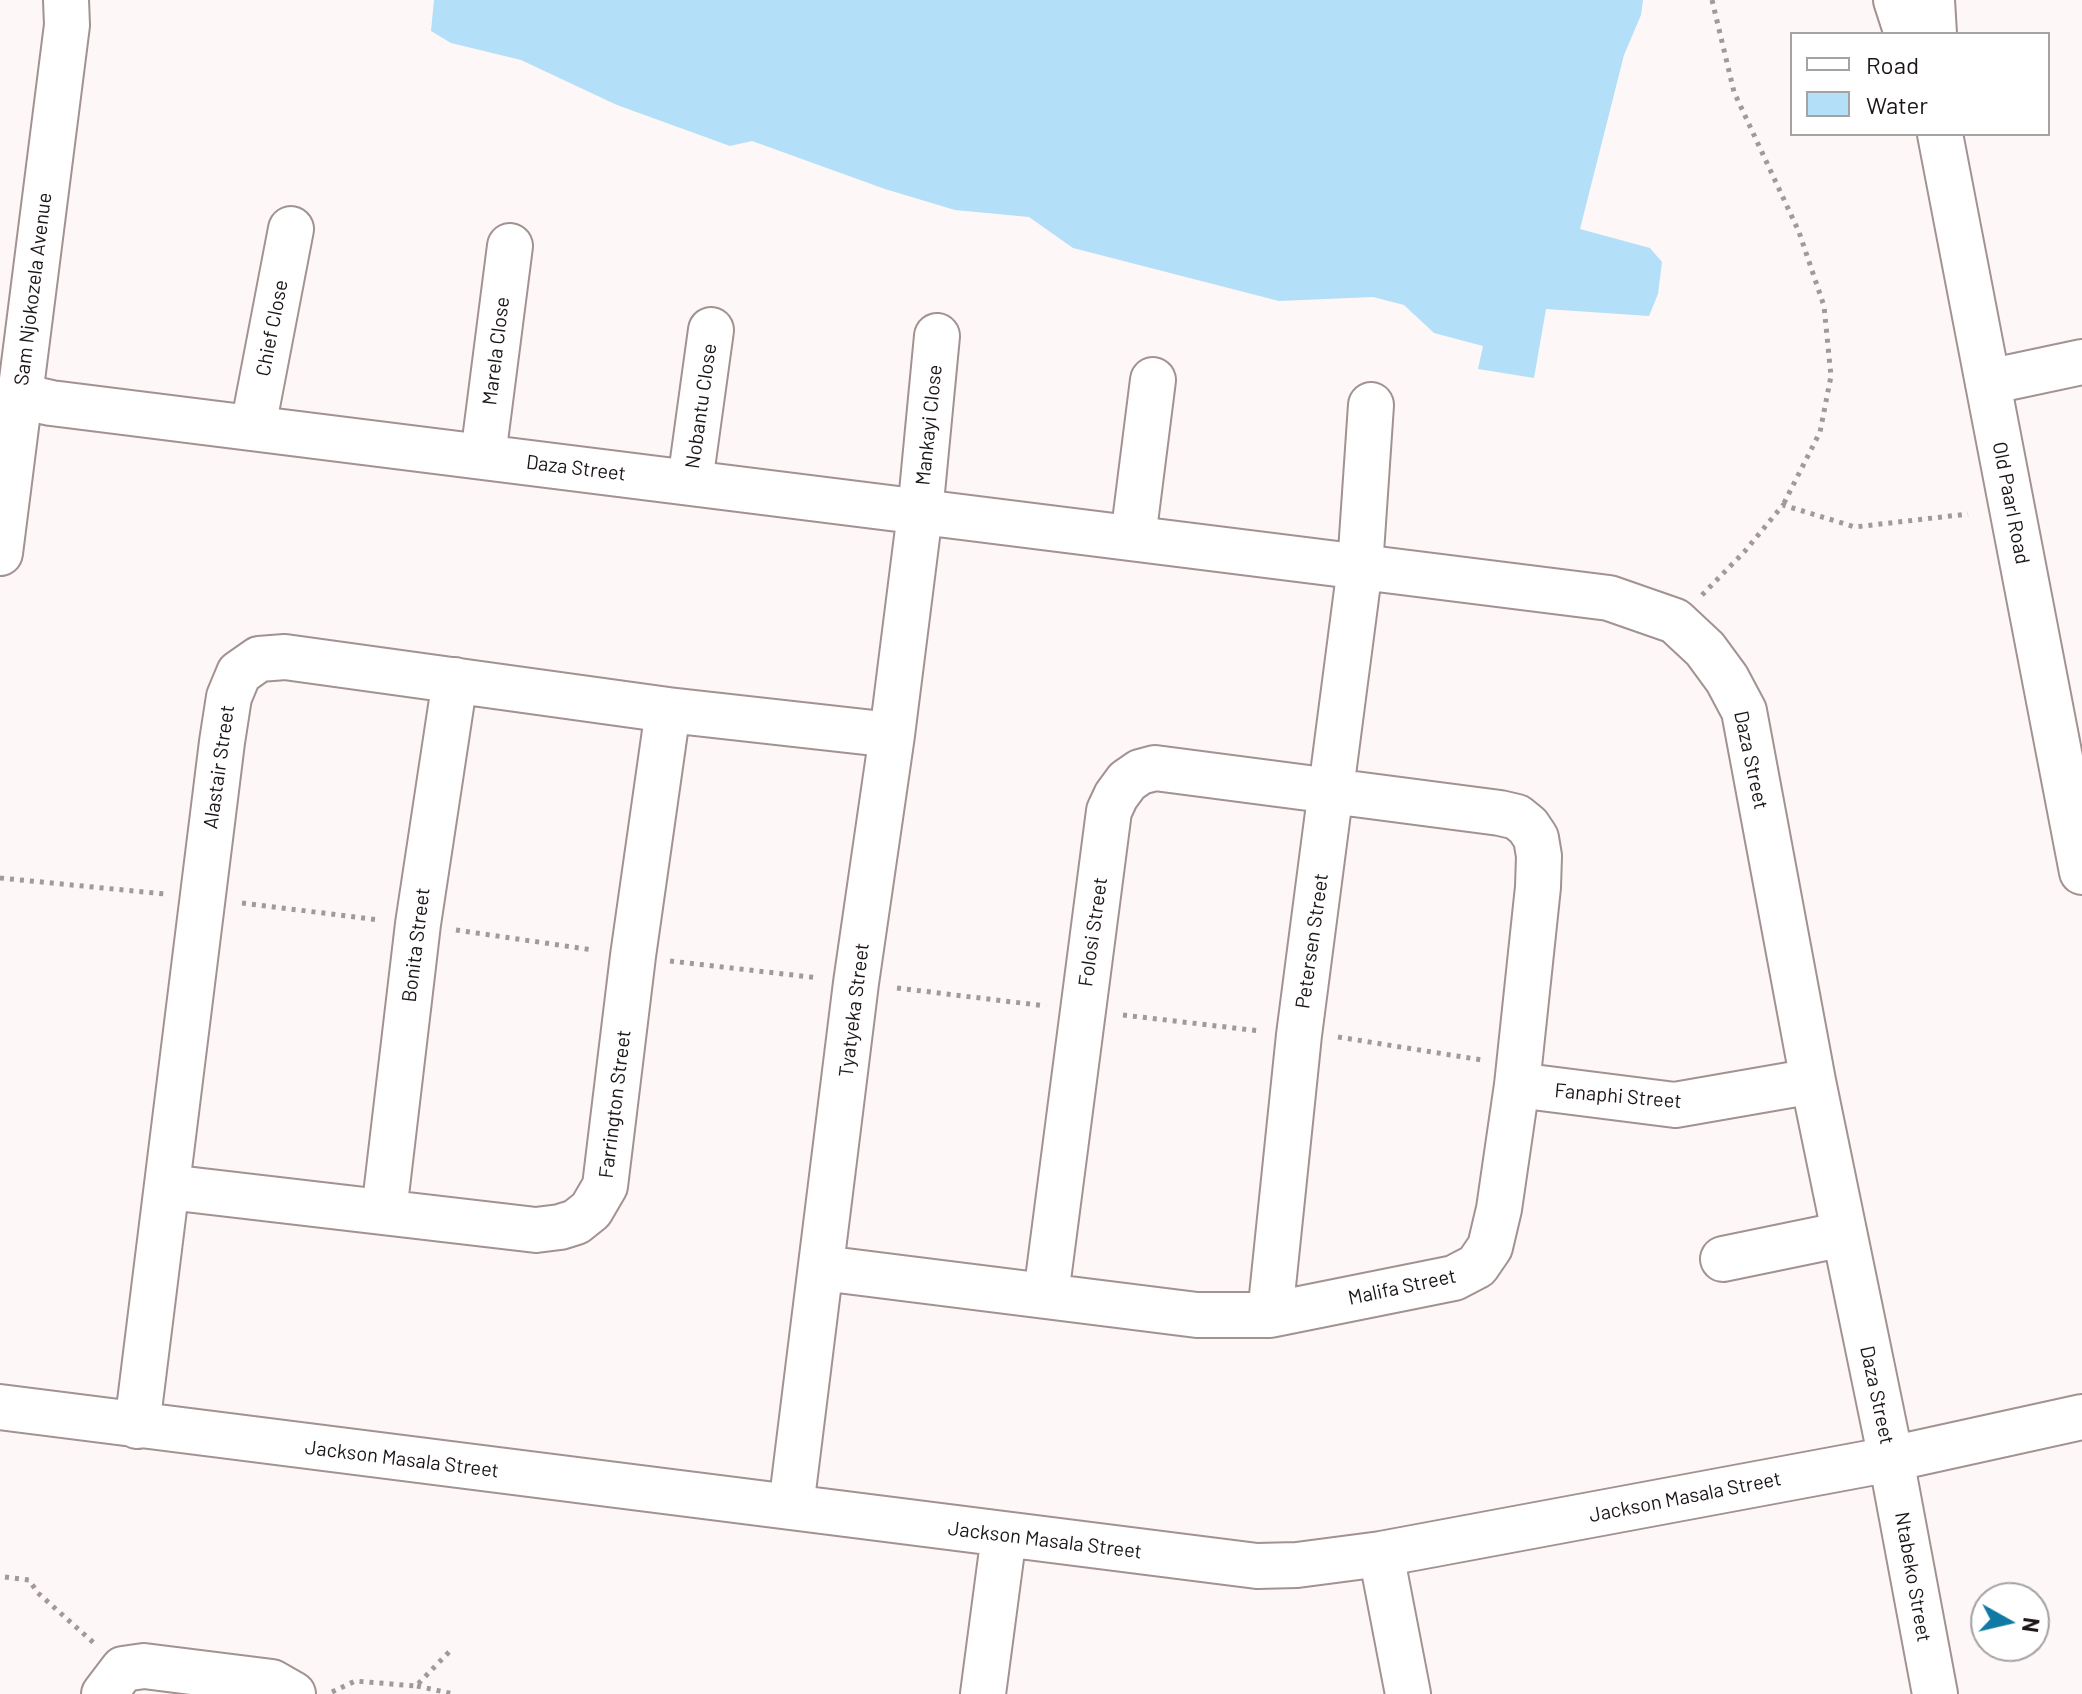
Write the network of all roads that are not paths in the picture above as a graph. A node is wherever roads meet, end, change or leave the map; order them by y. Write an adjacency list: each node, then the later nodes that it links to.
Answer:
1 (1896, 0): 4 (street)
2 (1932, 0): 5 (street)
3 (69, 8): 14 (street, Sam Njokozela Avenue)
4 (1906, 32)
5 (1934, 32)
6 (1940, 136): 13 (street, Old Paarl Road)
7 (291, 229): 16 (street, Chief Close)
8 (510, 246): 17 (street, Marela Close)
9 (711, 330): 18 (street, Nobantu Close)
10 (937, 336): 19 (street, Mankayi Close)
11 (2082, 362): 13 (street)
12 (1153, 380): 20 (street)
13 (1988, 382): 27 (street, Old Paarl Road)
14 (20, 396): 16 (street, Daza Street); 21 (street, Sam Njokozela Avenue)
15 (1371, 405): 22 (street, Petersen Street)
16 (253, 427): 17 (street, Daza Street)
17 (483, 456): 18 (street, Daza Street)
18 (690, 482): 19 (street, Daza Street)
19 (920, 513): 20 (street, Daza Street); 25 (street, Tyatyeka Street)
20 (1133, 538): 22 (street, Daza Street)
21 (0, 553)
22 (1360, 567): 26 (street, Petersen Street); 29 (street, Daza Street)
23 (455, 680): 24 (street, Alastair Street); 30 (street, Alastair Street); 31 (street, Bonita Street)
24 (668, 710): 25 (street, Alastair Street); 31 (street, Farrington Street)
25 (892, 735): 34 (street, Tyatyeka Street)
26 (1333, 790): 28 (street, Malifa Street); 35 (street, Folosi Street); 36 (street, Petersen Street)
27 (2082, 872)
28 (1518, 1075): 29 (street, Fanaphi Street); 36 (street, Malifa Street)
29 (1813, 1081): 32 (street, Daza Street)
30 (168, 1187): 31 (street, Farrington Street); 39 (street, Alastair Street)
31 (384, 1212)
32 (1844, 1234): 33 (street); 40 (street, Daza Street)
33 (1723, 1259)
34 (822, 1268): 35 (street, Malifa Street); 41 (street, Tyatyeka Street)
35 (1046, 1295): 36 (street, Malifa Street)
36 (1270, 1315)
37 (0, 1407): 39 (street, Jackson Masala Street)
38 (2082, 1417): 40 (street, Jackson Masala Street)
39 (137, 1426): 41 (street, Jackson Masala Street)
40 (1891, 1459): 43 (street, Jackson Masala Street); 48 (street, Ntabeko Street)
41 (791, 1507): 42 (street, Jackson Masala Street)
42 (1004, 1535): 43 (street, Jackson Masala Street); 46 (street)
43 (1381, 1554): 47 (street)
44 (114, 1681): 45 (street)
45 (293, 1694)
46 (983, 1694)
47 (1408, 1694)
48 (1935, 1694)

